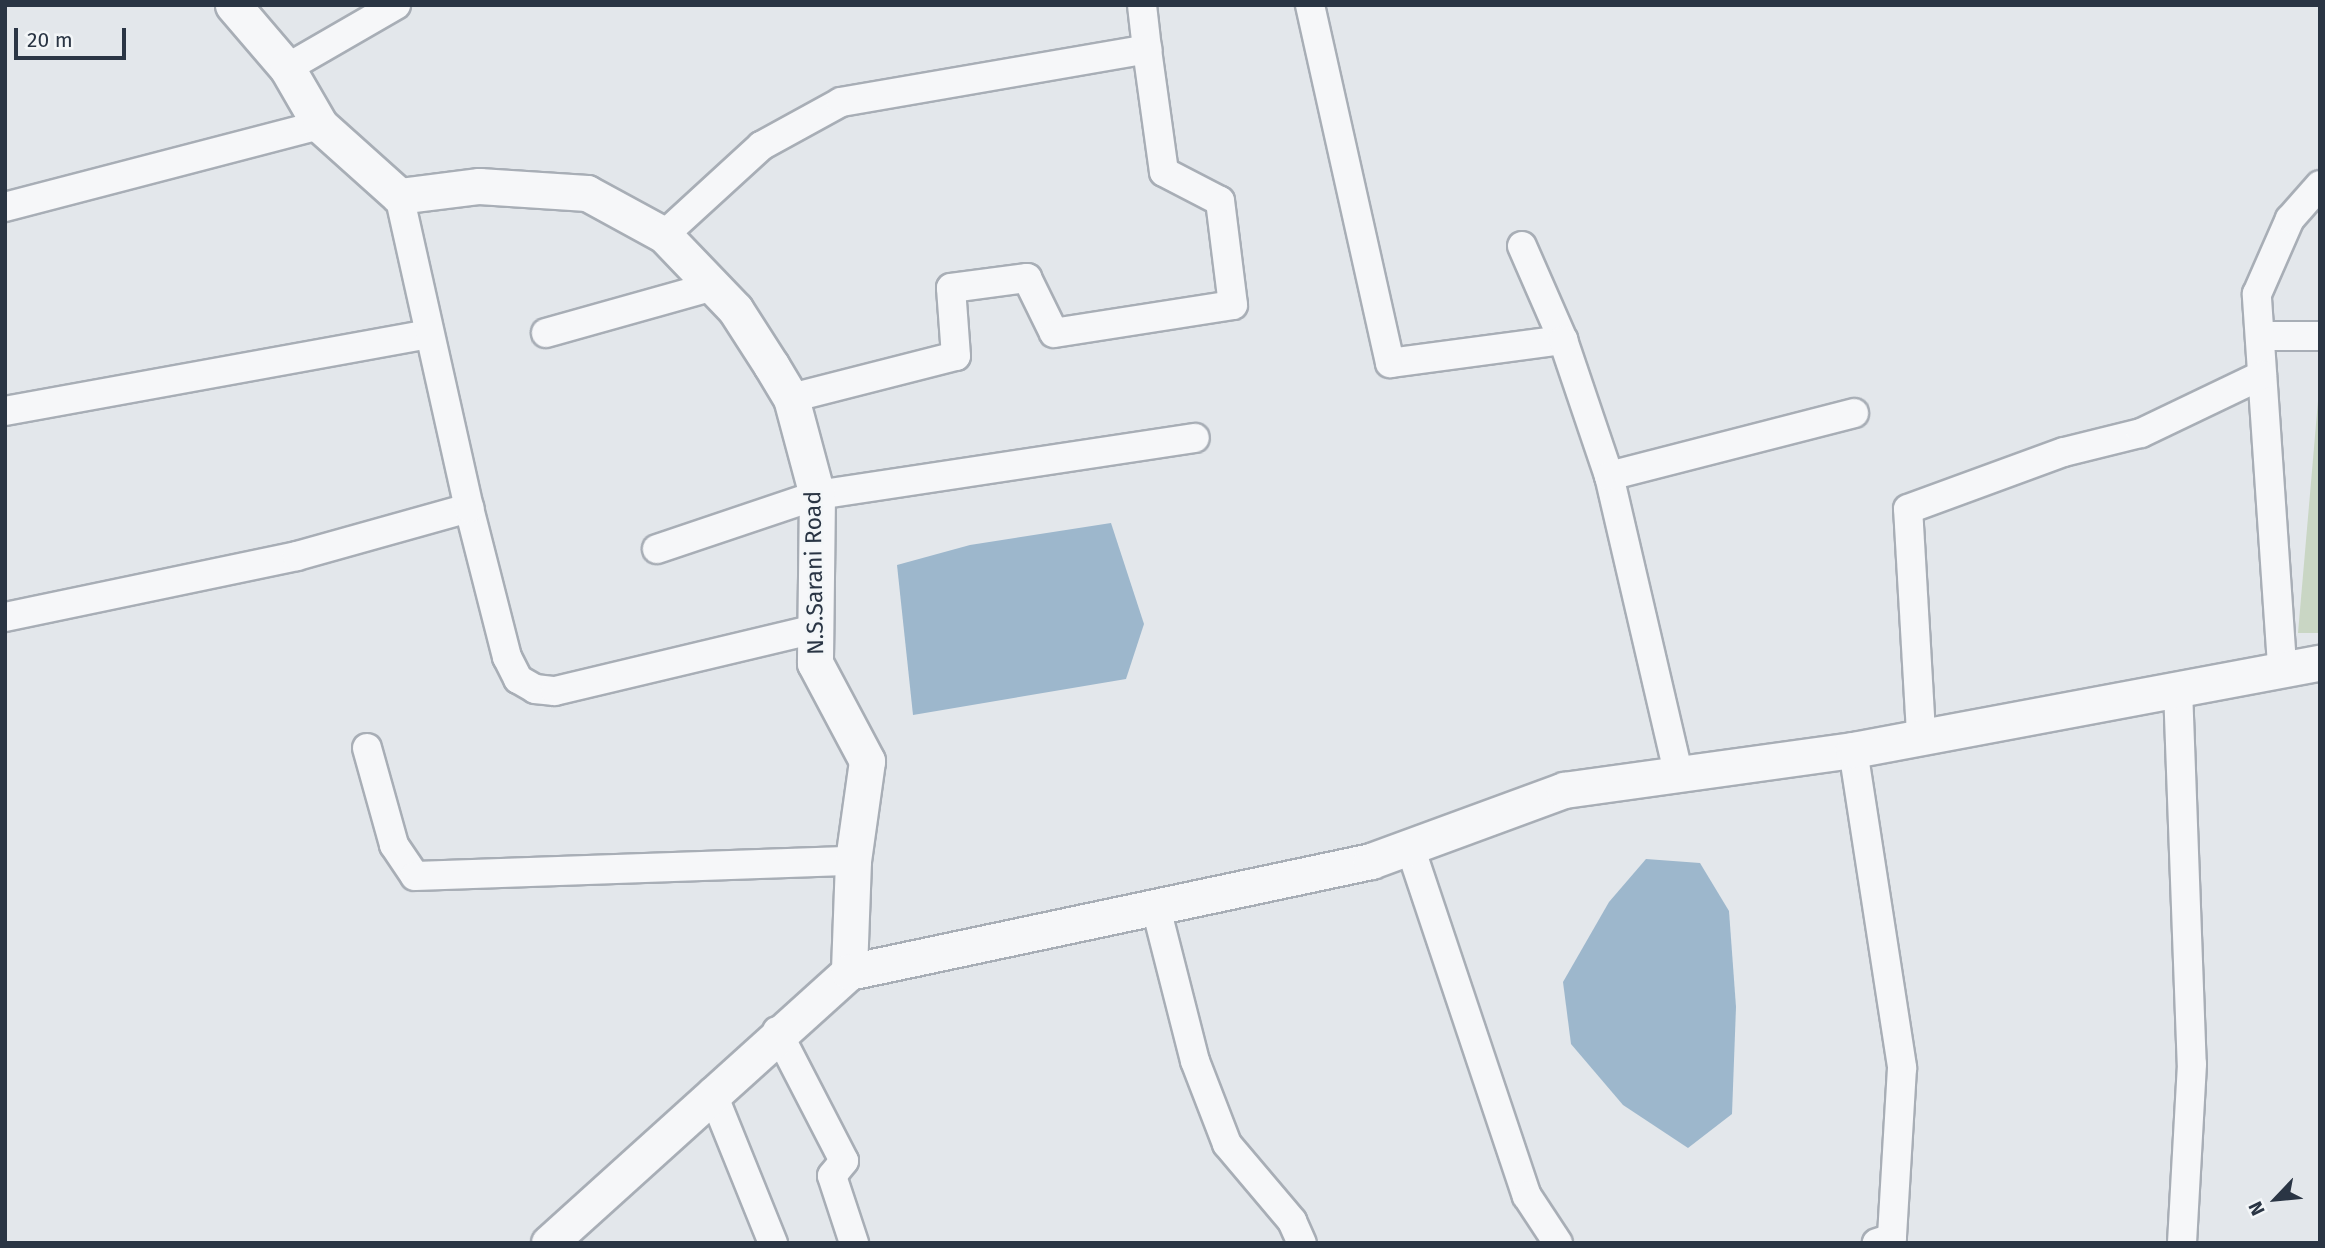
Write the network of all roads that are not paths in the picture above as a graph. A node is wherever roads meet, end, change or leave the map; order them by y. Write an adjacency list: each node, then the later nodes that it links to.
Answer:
1 (233, 5): 6 (street)
2 (396, 5): 6 (street)
3 (1142, 5): 5 (street)
4 (1310, 5): 18 (street)
5 (1147, 49): 11 (street); 20 (street)
6 (287, 68): 7 (street)
7 (320, 125): 9 (street); 10 (street)
8 (2320, 185): 16 (street)
9 (399, 196): 11 (street, N.S.Sarani Road); 15 (street)
10 (5, 207)
11 (664, 235): 13 (street, N.S.Sarani Road)
12 (1522, 246): 18 (street)
13 (713, 286): 14 (street); 20 (street, N.S.Sarani Road)
14 (546, 333)
15 (429, 334): 21 (street); 26 (street)
16 (2260, 336): 17 (street); 19 (street)
17 (2320, 336)
18 (1563, 340): 24 (street)
19 (2262, 375): 31 (street); 33 (street)
20 (791, 398): 25 (street, N.S.Sarani Road)
21 (5, 411)
22 (1854, 413): 24 (street)
23 (1195, 438): 25 (street)
24 (1609, 476): 36 (street)
25 (817, 495): 27 (street); 29 (street, N.S.Sarani Road)
26 (469, 508): 28 (street); 29 (street)
27 (657, 549)
28 (5, 617)
29 (815, 629): 38 (street, N.S.Sarani Road)
30 (2320, 663): 31 (street)
31 (2282, 665): 32 (street)
32 (2178, 689): 33 (street); 49 (street)
33 (1921, 733): 35 (street)
34 (367, 748): 38 (street)
35 (1853, 750): 36 (street); 48 (street)
36 (1678, 772): 37 (street)
37 (1410, 847): 39 (street); 47 (street)
38 (853, 861): 40 (street, N.S.Sarani Road)
39 (1156, 908): 40 (street); 46 (street)
40 (849, 972): 41 (street)
41 (777, 1031): 42 (street); 45 (street)
42 (712, 1091): 43 (street); 44 (street)
43 (556, 1241)
44 (773, 1243)
45 (854, 1243)
46 (1302, 1243)
47 (1558, 1243)
48 (1877, 1243)
49 (2182, 1243)

